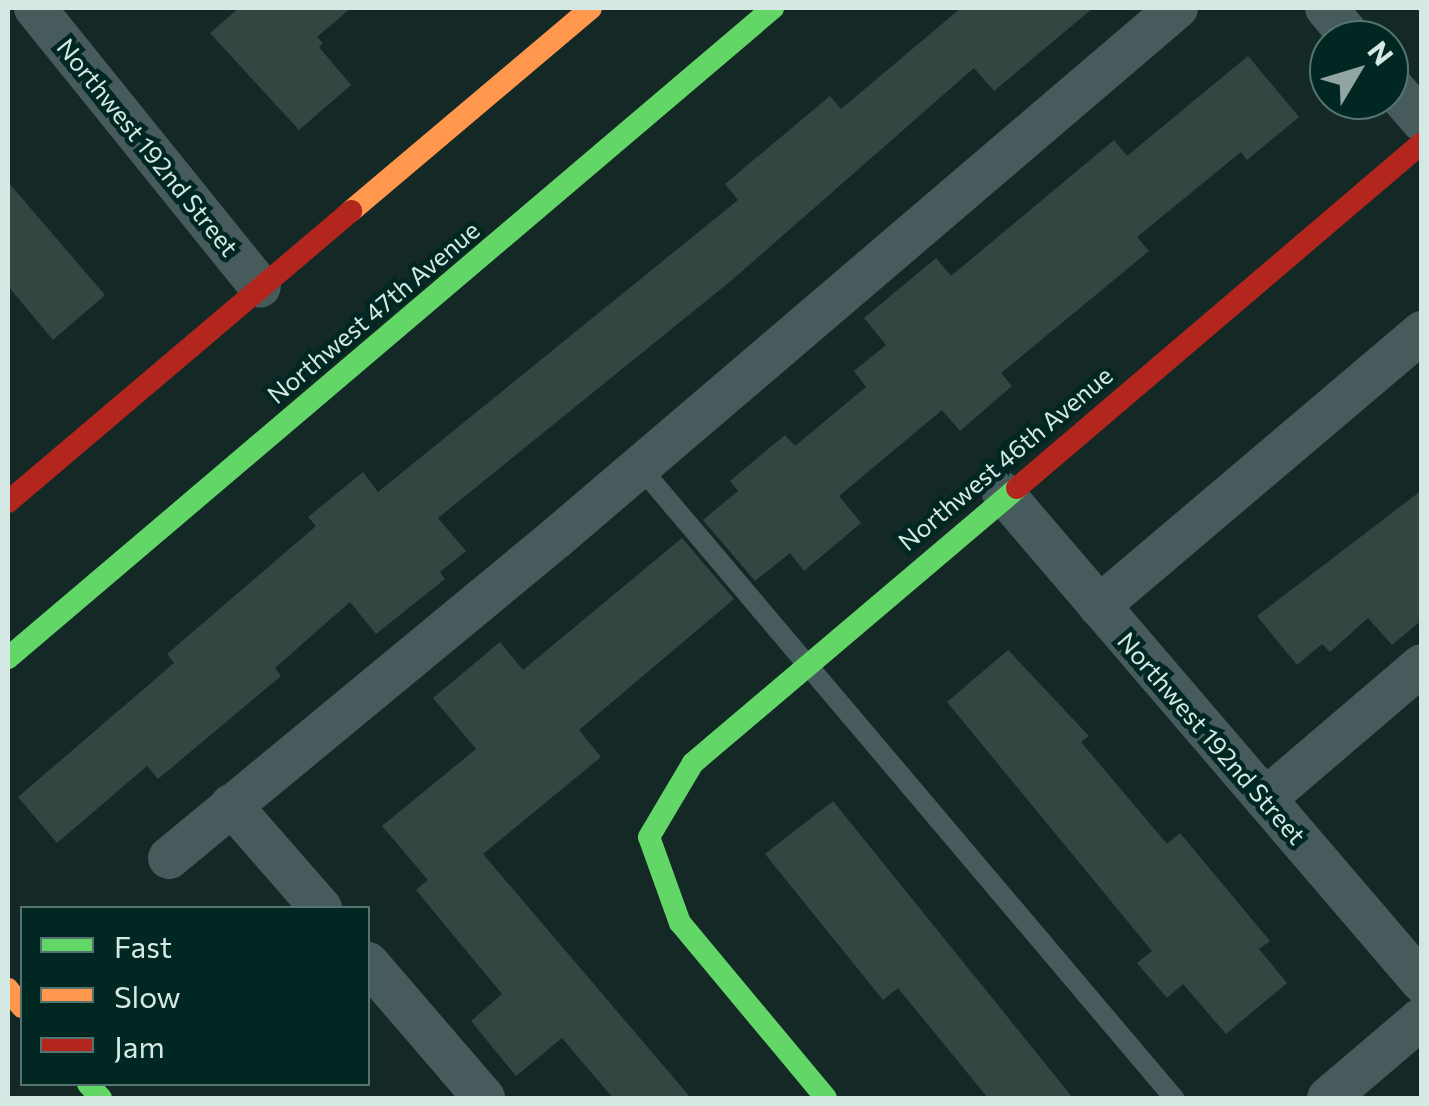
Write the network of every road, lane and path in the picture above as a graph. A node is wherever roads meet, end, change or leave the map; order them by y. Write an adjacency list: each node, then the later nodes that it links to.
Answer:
1 (35, 8): 8 (street, Northwest 192nd Street)
2 (591, 8): 8 (main road)
3 (730, 8): 6 (main road)
4 (773, 8): 6 (main road, Northwest 47th Avenue)
5 (1177, 8): 10 (street)
6 (704, 66): 14 (main road, Northwest 47th Avenue)
7 (1422, 143): 11 (main road, Northwest 46th Avenue)
8 (260, 287): 12 (main road)
9 (1422, 332): 13 (street)
10 (640, 467): 15 (lane); 18 (street)
11 (1003, 493): 13 (street, Northwest 192nd Street); 15 (main road, Northwest 46th Avenue)
12 (8, 502)
13 (1099, 606): 17 (street, Northwest 192nd Street)
14 (8, 658)
15 (806, 664): 25 (main road, Northwest 46th Avenue); 26 (lane)
16 (1422, 666): 17 (street)
17 (1265, 799): 22 (street, Northwest 192nd Street)
18 (232, 805): 19 (street); 20 (street)
19 (169, 858)
20 (318, 906)
21 (370, 965): 24 (street)
22 (1422, 982)
23 (1422, 1018): 27 (street)
24 (484, 1098)
25 (826, 1098)
26 (1174, 1098)
27 (1328, 1098)

